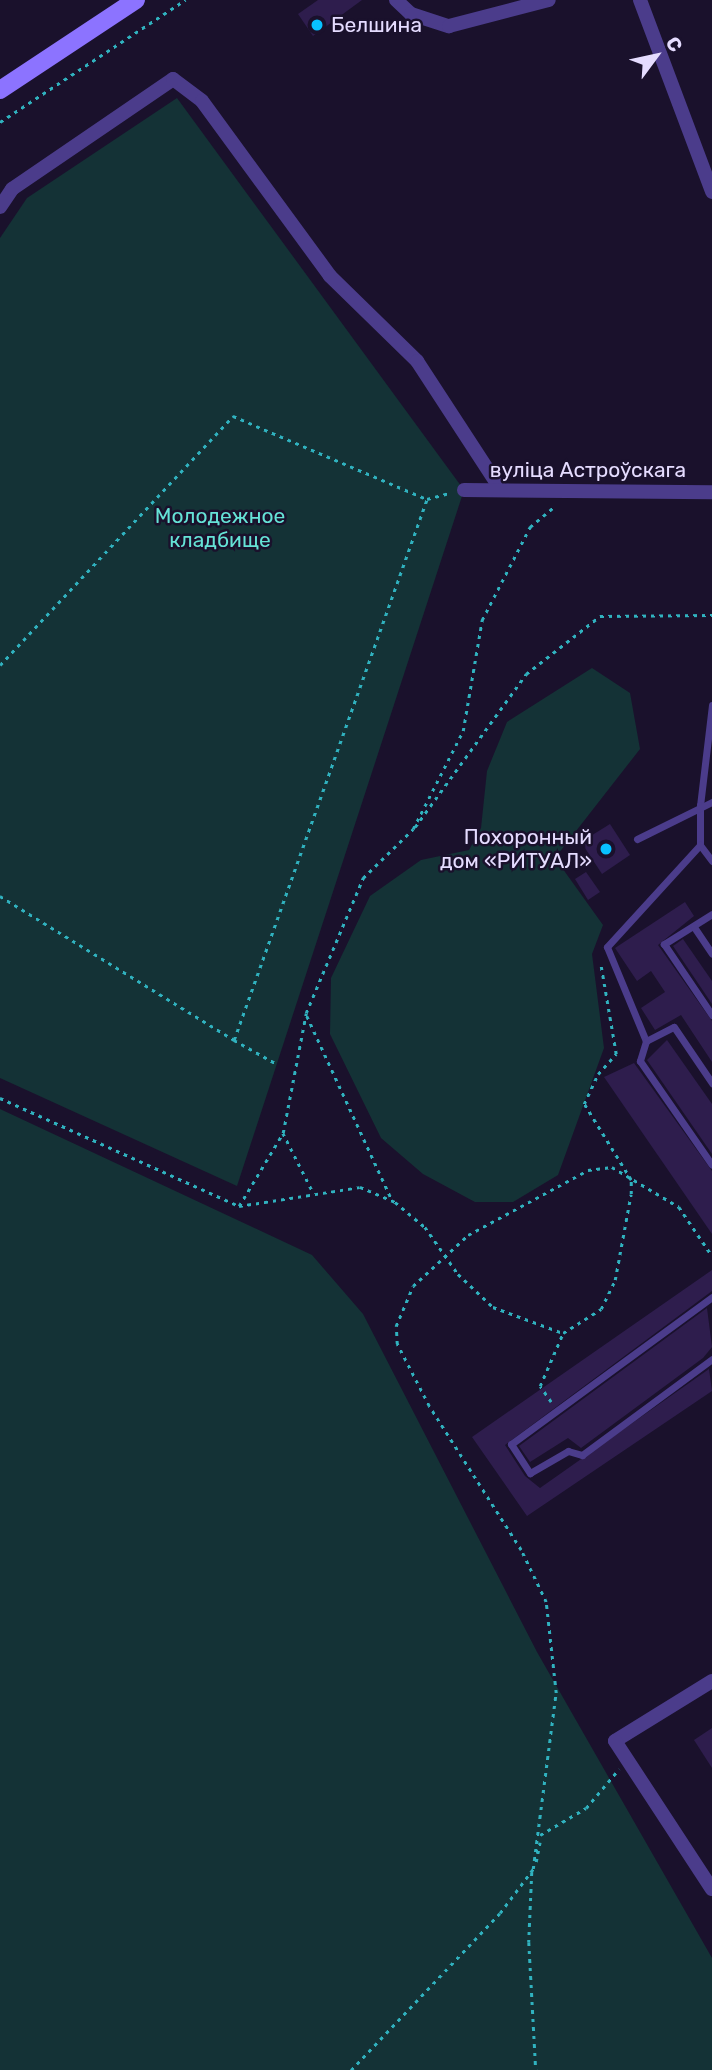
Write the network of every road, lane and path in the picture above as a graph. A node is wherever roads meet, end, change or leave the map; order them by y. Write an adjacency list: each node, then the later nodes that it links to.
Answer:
1 (136, 0): 6 (main road)
2 (184, 0): 7 (path)
3 (396, 0): 4 (street)
4 (549, 0)
5 (640, 0): 8 (street)
6 (0, 90)
7 (0, 122)
8 (712, 192)
9 (0, 207): 11 (street)
10 (464, 490): 11 (street, вуліца Астроўскага); 14 (path)
11 (501, 491): 12 (street, вуліца Астроўскага)
12 (574, 491): 13 (street, вуліца Астроўскага); 20 (path)
13 (712, 492)
14 (427, 499): 16 (path); 31 (path)
15 (712, 615): 20 (path)
16 (0, 664)
17 (712, 705): 19 (lane)
18 (712, 802): 19 (lane)
19 (700, 805): 21 (lane); 22 (lane)
20 (414, 829): 29 (path)
21 (637, 839)
22 (700, 845): 23 (lane); 27 (lane)
23 (712, 861)
24 (0, 896): 31 (path)
25 (712, 914): 26 (lane)
26 (694, 927): 28 (lane); 30 (lane)
27 (607, 947): 32 (lane); 38 (path)
28 (712, 954)
29 (306, 1013): 36 (path); 40 (path)
30 (712, 1015)
31 (234, 1040): 33 (path)
32 (646, 1041): 34 (lane); 37 (lane)
33 (276, 1064)
34 (712, 1083)
35 (0, 1098): 41 (path)
36 (283, 1133): 39 (path); 41 (path)
37 (712, 1165)
38 (631, 1181): 42 (path); 43 (path); 45 (path)
39 (314, 1194): 40 (path); 41 (path)
40 (391, 1200): 42 (path)
41 (239, 1206)
42 (444, 1254): 45 (path); 50 (path)
43 (711, 1254)
44 (712, 1297): 47 (lane)
45 (563, 1333): 47 (path)
46 (712, 1359): 47 (lane)
47 (556, 1411)
48 (712, 1681): 49 (street)
49 (627, 1758): 50 (path); 52 (street)
50 (540, 1834): 51 (path)
51 (533, 1869): 53 (path); 54 (path)
52 (712, 1889)
53 (351, 2070)
54 (536, 2070)

